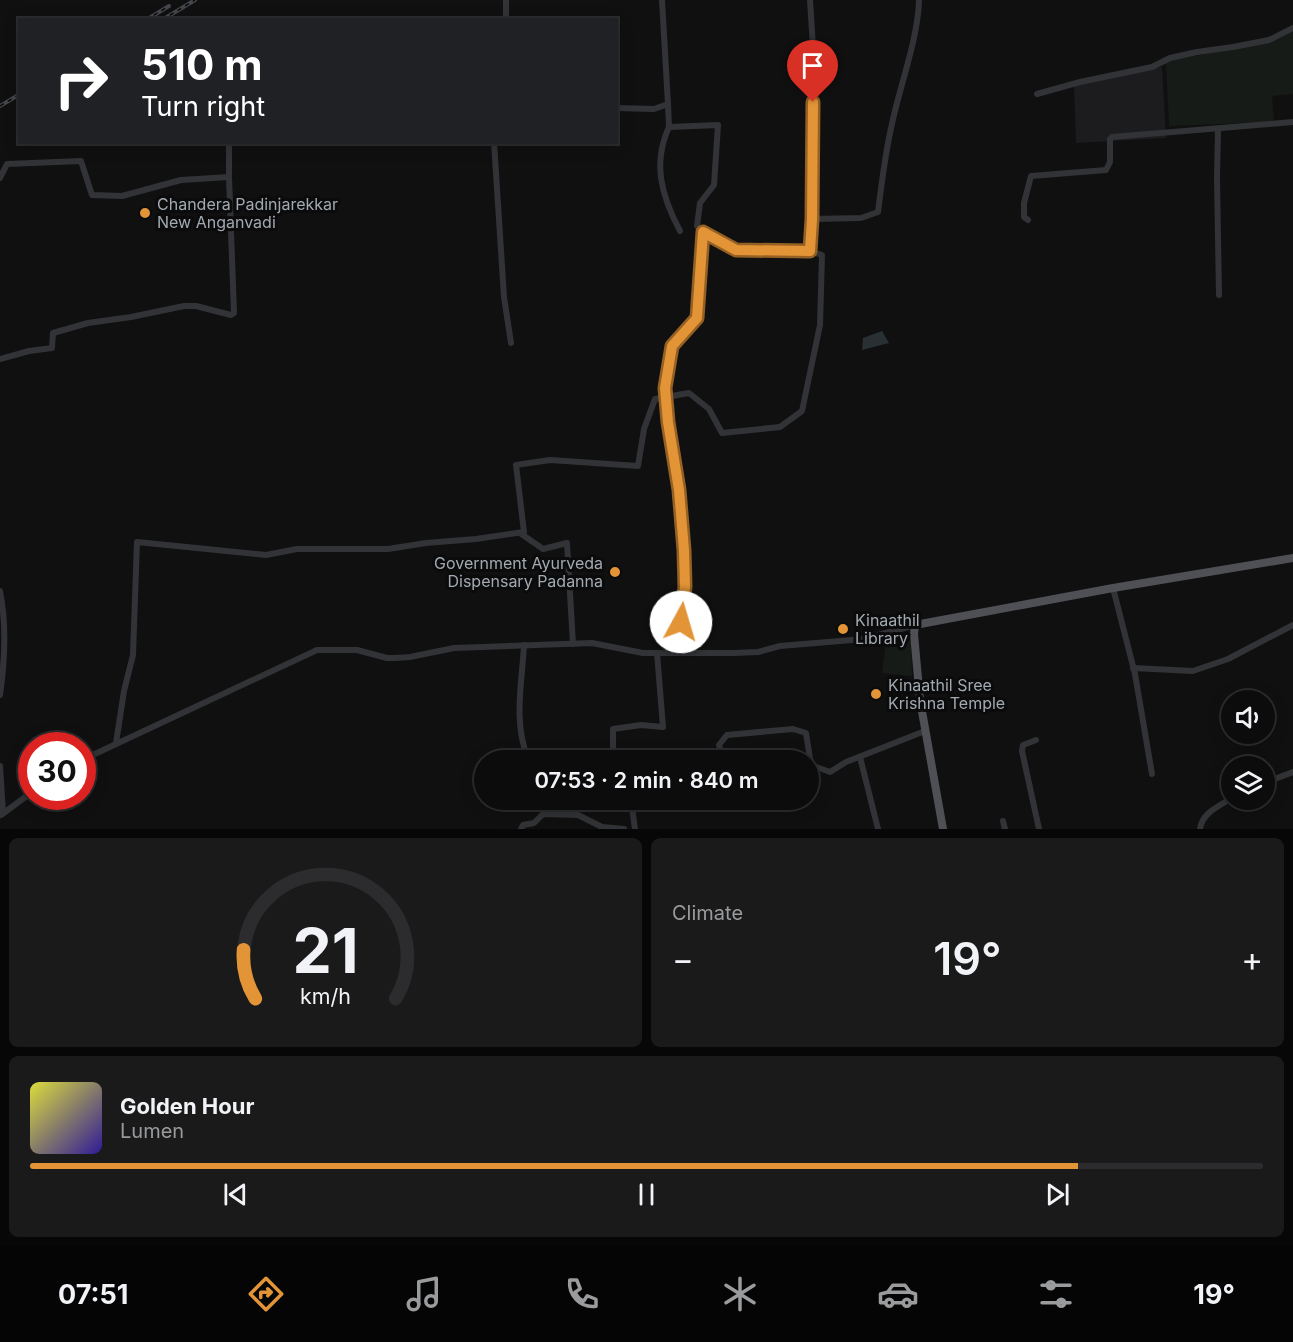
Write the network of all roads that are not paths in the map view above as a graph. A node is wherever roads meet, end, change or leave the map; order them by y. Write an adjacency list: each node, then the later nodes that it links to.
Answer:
1 (506, 0): 5 (street)
2 (662, 0): 8 (street)
3 (810, 0): 17 (street)
4 (919, 0): 17 (street)
5 (506, 18)
6 (1293, 28): 7 (street)
7 (1037, 94)
8 (668, 104): 9 (street); 11 (street)
9 (618, 108)
10 (1293, 122): 12 (street)
11 (669, 127): 19 (street); 20 (street)
12 (1218, 129): 18 (street); 22 (street)
13 (229, 144): 15 (street)
14 (494, 144): 23 (street)
15 (229, 177): 16 (street); 24 (street)
16 (0, 178)
17 (812, 219): 21 (street)
18 (1028, 220)
19 (680, 231)
20 (703, 232): 21 (street); 25 (street)
21 (810, 251): 25 (street)
22 (1219, 295)
23 (511, 343)
24 (0, 358)
25 (666, 397): 26 (street); 35 (street)
26 (520, 533): 32 (street); 40 (street)
27 (1293, 558): 28 (main road)
28 (1113, 588): 30 (main road); 36 (street)
29 (0, 591): 37 (street)
30 (915, 625): 35 (street); 38 (main road)
31 (1293, 625): 36 (street)
32 (573, 644): 33 (street); 34 (street)
33 (524, 645): 40 (street); 41 (street)
34 (657, 653): 35 (street); 42 (street)
35 (685, 653)
36 (1133, 668): 50 (street)
37 (0, 695)
38 (925, 730): 46 (street); 61 (main road)
39 (1036, 740): 63 (street)
40 (116, 743): 45 (street)
41 (525, 750)
42 (613, 750)
43 (720, 750): 44 (street)
44 (809, 750)
45 (96, 753)
46 (860, 756): 48 (street); 60 (street)
47 (0, 766): 55 (street)
48 (819, 768)
49 (1293, 772): 51 (street)
50 (1152, 774)
51 (1275, 779)
52 (18, 802): 55 (street)
53 (1221, 805): 64 (street)
54 (632, 810): 59 (street)
55 (2, 814)
56 (1003, 821): 62 (street)
57 (521, 829): 58 (street)
58 (624, 829)
59 (634, 829)
60 (878, 829)
61 (943, 829)
62 (1005, 829)
63 (1039, 829)
64 (1200, 829)

